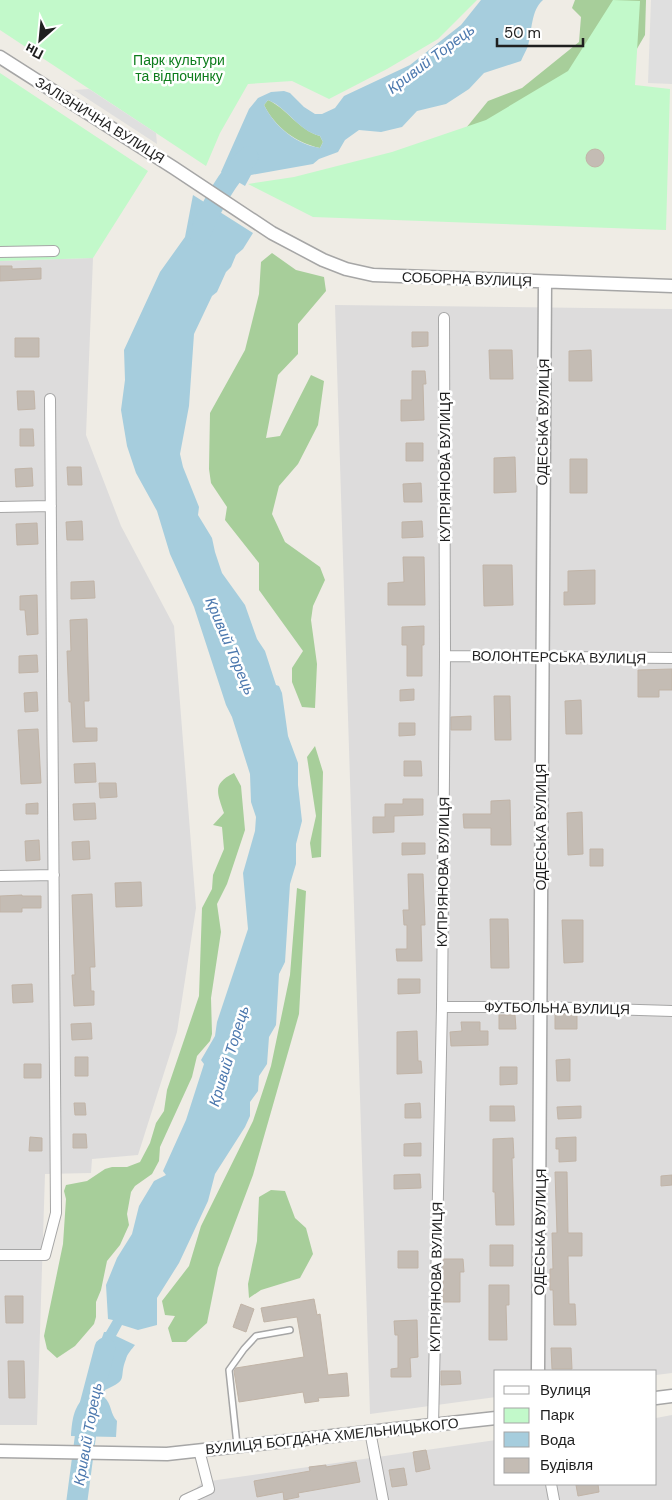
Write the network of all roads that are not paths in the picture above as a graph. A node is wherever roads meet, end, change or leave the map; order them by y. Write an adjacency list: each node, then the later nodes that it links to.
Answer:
1 (0, 57): 2 (street, ЗАЛІЗНИЧНА ВУЛИЦЯ)
2 (272, 232): 5 (street, СОБОРНА ВУЛИЦЯ)
3 (54, 251): 4 (street)
4 (0, 252)
5 (544, 282): 6 (street, СОБОРНА ВУЛИЦЯ); 12 (street, ОДЕСЬКА ВУЛИЦЯ)
6 (672, 286)
7 (444, 318): 11 (street, КУПРІЯНОВА ВУЛИЦЯ)
8 (50, 400): 9 (street)
9 (51, 506): 10 (street); 14 (street)
10 (0, 507)
11 (446, 656): 12 (street, ВОЛОНТЕРСЬКА ВУЛИЦЯ); 17 (street, КУПРІЯНОВА ВУЛИЦЯ)
12 (541, 658): 13 (street, ВОЛОНТЕРСЬКА ВУЛИЦЯ); 16 (street, ОДЕСЬКА ВУЛИЦЯ)
13 (672, 658)
14 (54, 875): 15 (street); 19 (street)
15 (0, 876)
16 (542, 1006): 17 (street, ФУТБОЛЬНА ВУЛИЦЯ); 18 (street, ФУТБОЛЬНА ВУЛИЦЯ); 21 (street, ОДЕСЬКА ВУЛИЦЯ)
17 (442, 1007): 25 (street, КУПРІЯНОВА ВУЛИЦЯ)
18 (672, 1011)
19 (0, 1255)
20 (290, 1330): 27 (lane)
21 (538, 1370)
22 (672, 1396): 23 (street)
23 (657, 1398)
24 (494, 1418): 25 (street, ВУЛИЦЯ БОГДАНА ХМЕЛЬНИЦЬКОГО)
25 (433, 1426): 26 (street, ВУЛИЦЯ БОГДАНА ХМЕЛЬНИЦЬКОГО)
26 (370, 1431): 27 (street, ВУЛИЦЯ БОГДАНА ХМЕЛЬНИЦЬКОГО); 34 (street)
27 (237, 1446): 28 (street, ВУЛИЦЯ БОГДАНА ХМЕЛЬНИЦЬКОГО)
28 (199, 1450): 29 (street, ВУЛИЦЯ БОГДАНА ХМЕЛЬНИЦЬКОГО); 31 (street)
29 (6, 1451)
30 (551, 1485): 35 (street)
31 (209, 1489): 32 (street); 33 (street)
32 (185, 1500)
33 (212, 1500)
34 (383, 1500)
35 (554, 1500)

